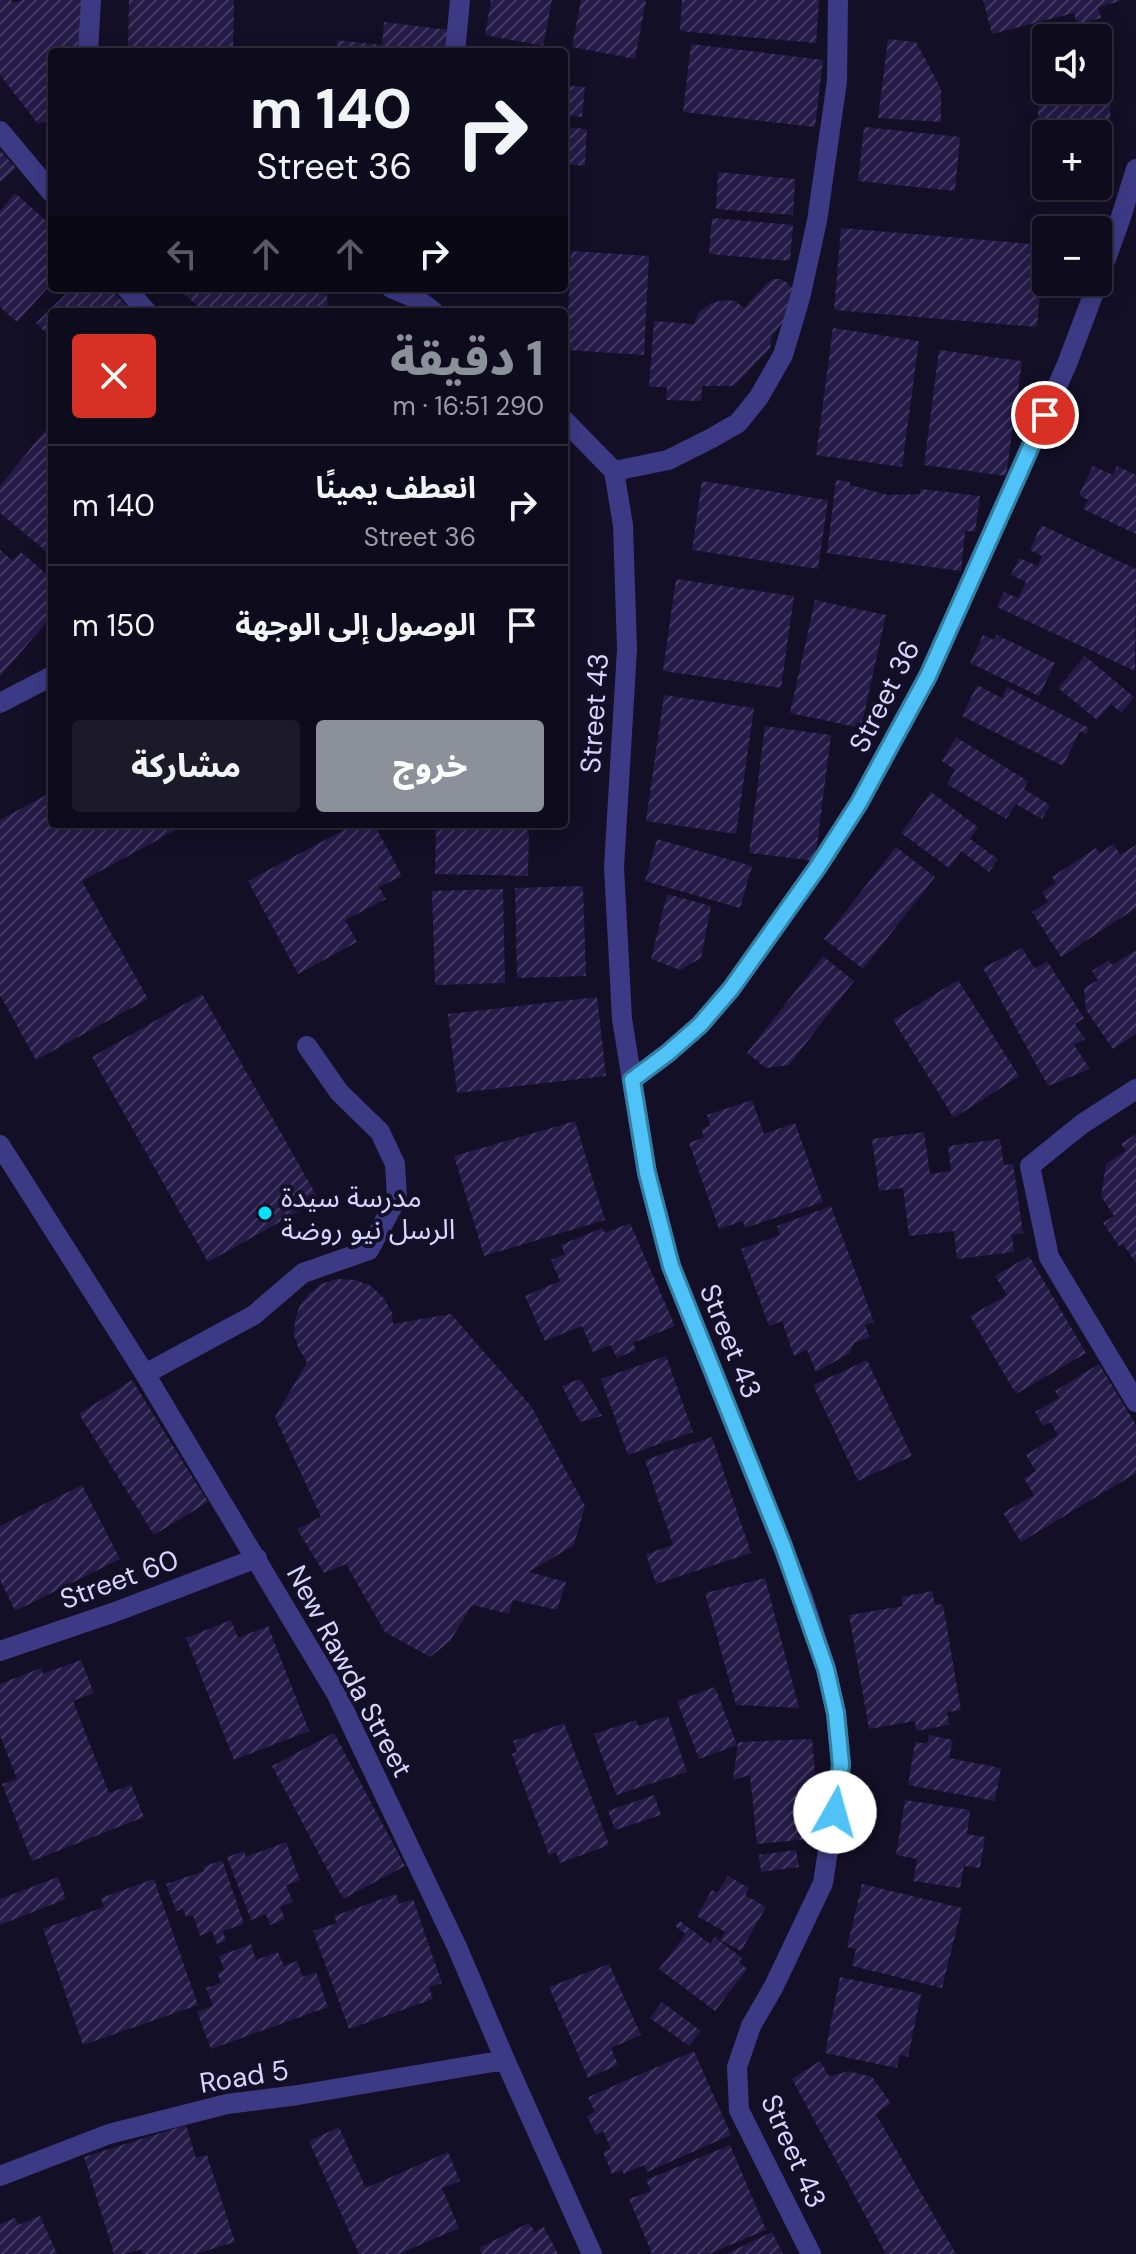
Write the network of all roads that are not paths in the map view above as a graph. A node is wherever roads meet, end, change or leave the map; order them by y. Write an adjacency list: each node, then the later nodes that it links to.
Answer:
1 (91, 0): 4 (street)
2 (460, 0): 5 (street)
3 (838, 0): 14 (street)
4 (88, 48)
5 (455, 48)
6 (0, 131): 8 (street)
7 (1136, 169): 9 (street, Street 36)
8 (48, 187)
9 (1112, 243)
10 (130, 292): 12 (street)
11 (1093, 296): 18 (street, Street 36)
12 (144, 308)
13 (568, 424): 14 (street)
14 (614, 471): 18 (street, Street 43)
15 (48, 678): 16 (street)
16 (0, 703)
17 (307, 1046): 21 (street)
18 (632, 1080): 28 (street, Street 43)
19 (1136, 1089): 22 (street)
20 (1, 1149): 21 (street, New Rawda Street)
21 (145, 1374): 23 (street, New Rawda Street)
22 (1136, 1402)
23 (257, 1558): 24 (street, Street 60); 25 (street, New Rawda Street)
24 (0, 1651)
25 (505, 2060): 26 (street, Road 5); 27 (street, New Rawda Street)
26 (0, 2176)
27 (592, 2254)
28 (811, 2254)

